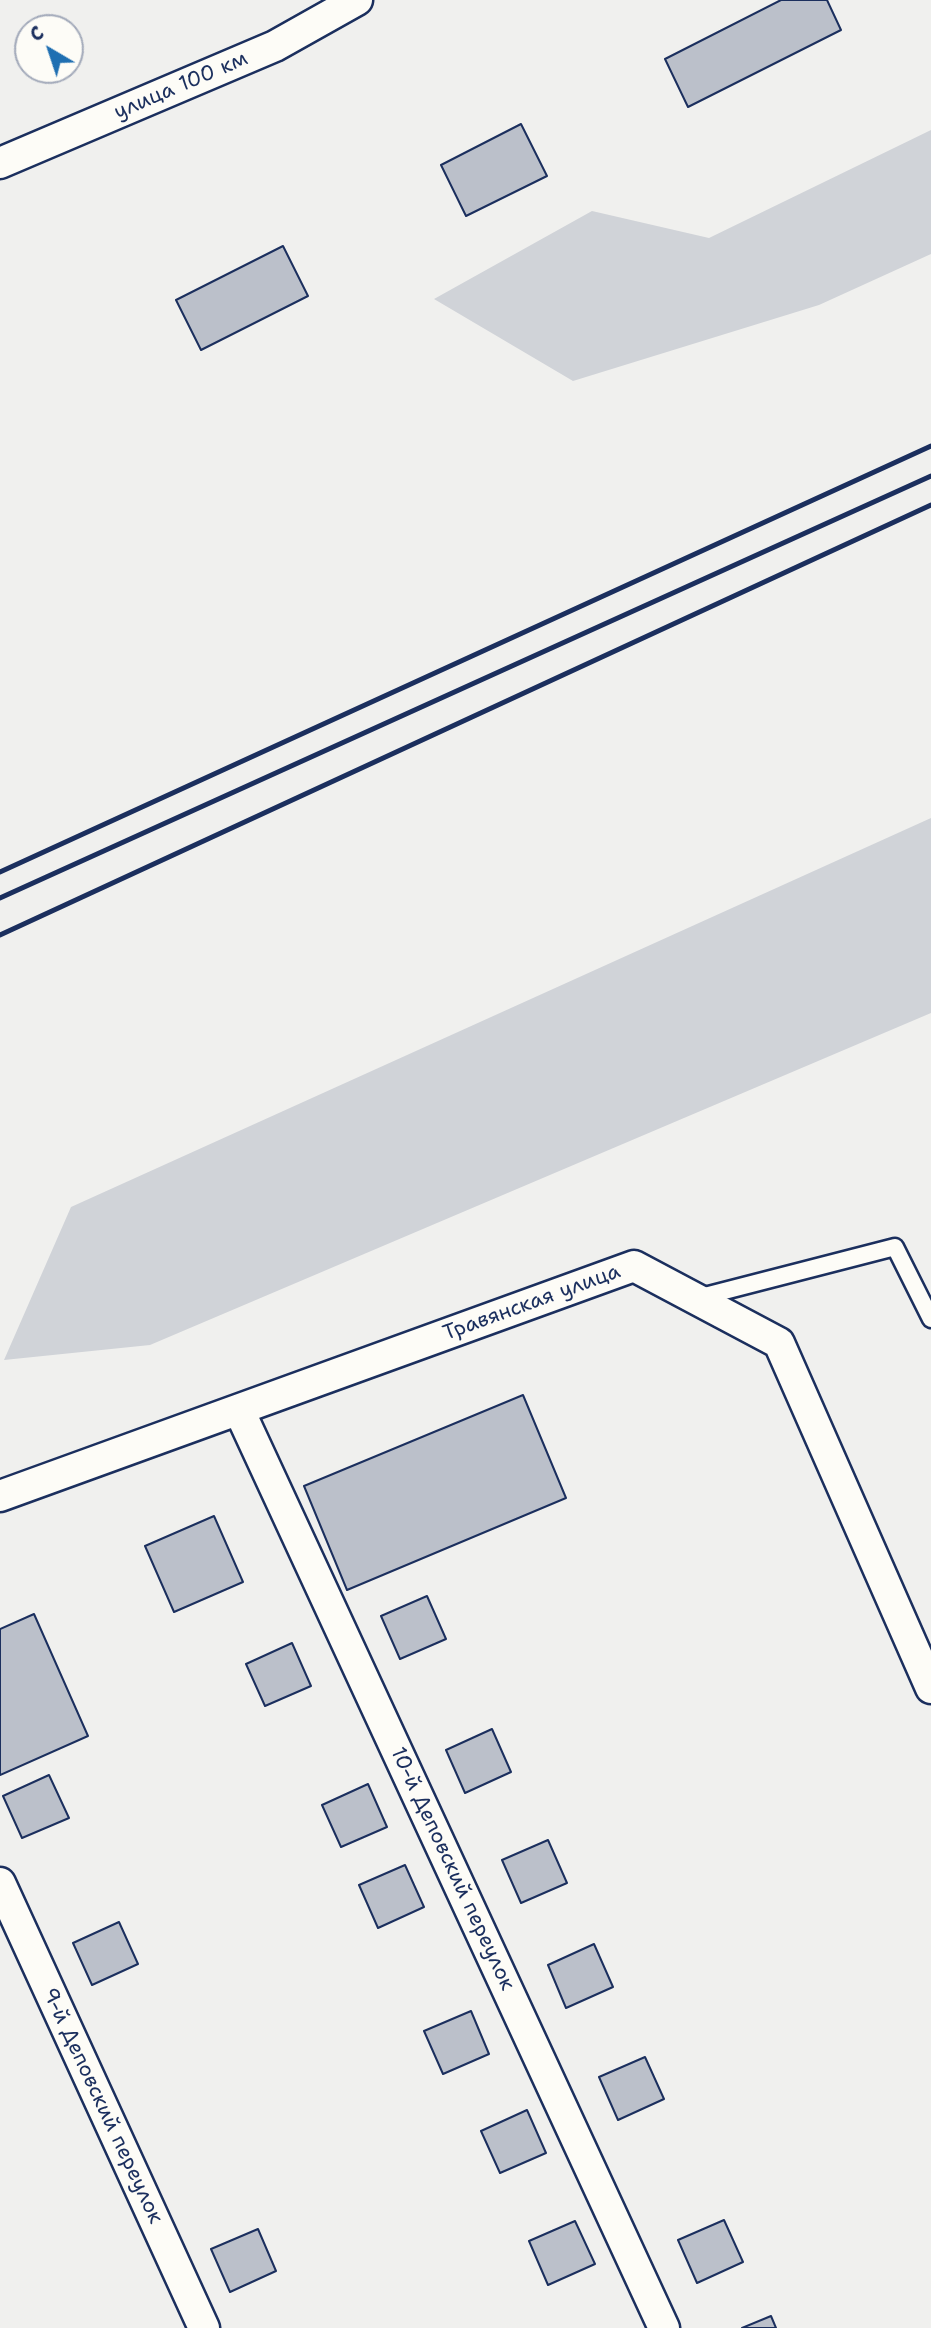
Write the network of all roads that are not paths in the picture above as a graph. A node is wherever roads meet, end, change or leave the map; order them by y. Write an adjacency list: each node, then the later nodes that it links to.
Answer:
1 (357, 0): 2 (street, улица 100 км)
2 (0, 163)
3 (695, 1298): 4 (lane); 5 (street, Травянская улица); 7 (street, Травянская улица)
4 (931, 1319)
5 (239, 1410): 6 (street, Травянская улица); 10 (street, 10-й Деповский переулок)
6 (0, 1496)
7 (931, 1688)
8 (0, 1883): 9 (street, 9-й Деповский переулок)
9 (204, 2328)
10 (664, 2328)

